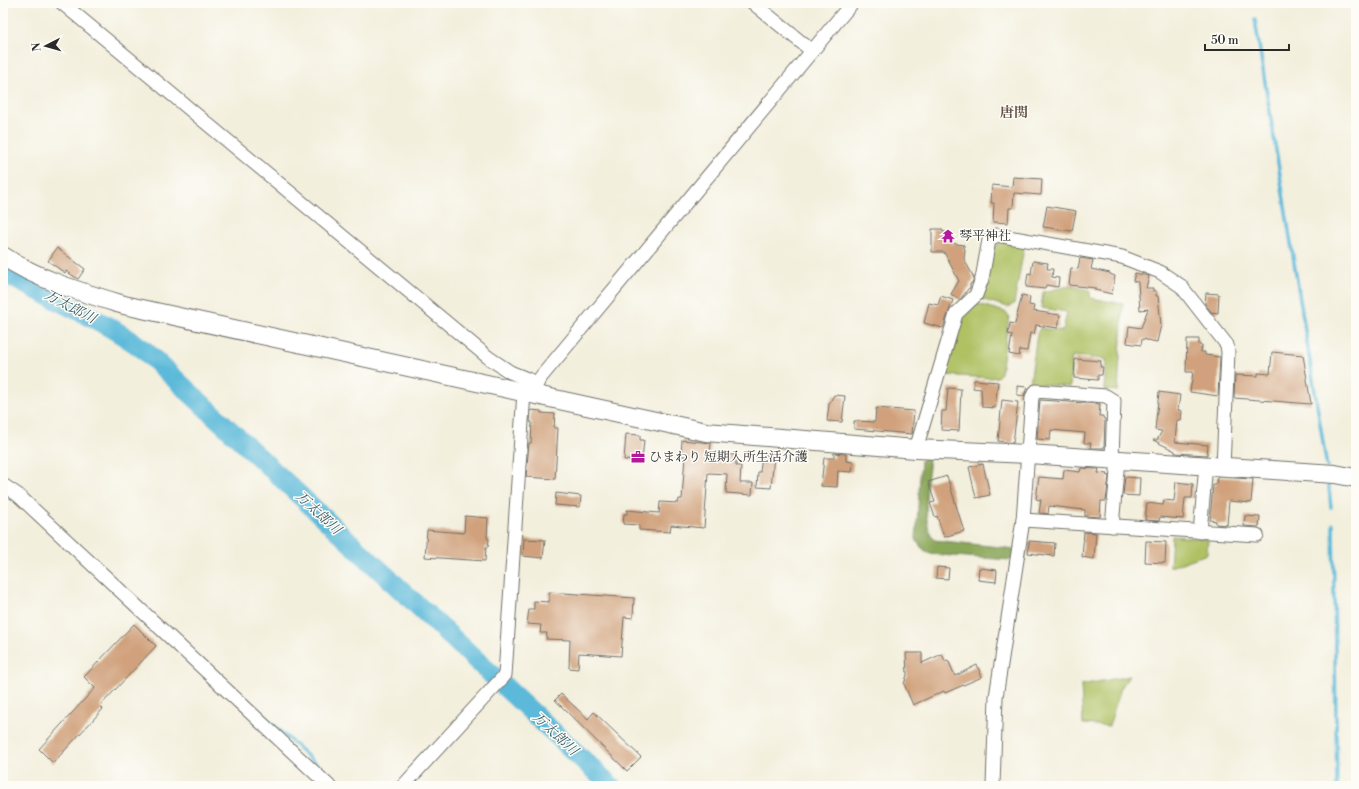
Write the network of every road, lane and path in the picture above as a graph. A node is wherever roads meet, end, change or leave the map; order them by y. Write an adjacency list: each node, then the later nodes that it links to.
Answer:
1 (62, 3): 6 (street)
2 (754, 3): 4 (street)
3 (852, 3): 4 (street)
4 (812, 52): 6 (street)
5 (3, 256): 6 (street)
6 (531, 389): 7 (street); 18 (street)
7 (916, 449): 8 (street); 10 (street)
8 (1028, 454): 9 (street); 9 (street); 13 (street)
9 (1115, 460): 10 (street); 14 (street)
10 (1214, 466): 11 (street); 15 (street)
11 (1356, 478)
12 (3, 485): 17 (street)
13 (1023, 520): 14 (street); 19 (street)
14 (1112, 526): 15 (street)
15 (1200, 532): 16 (street)
16 (1257, 535)
17 (330, 786)
18 (403, 786)
19 (993, 786)

